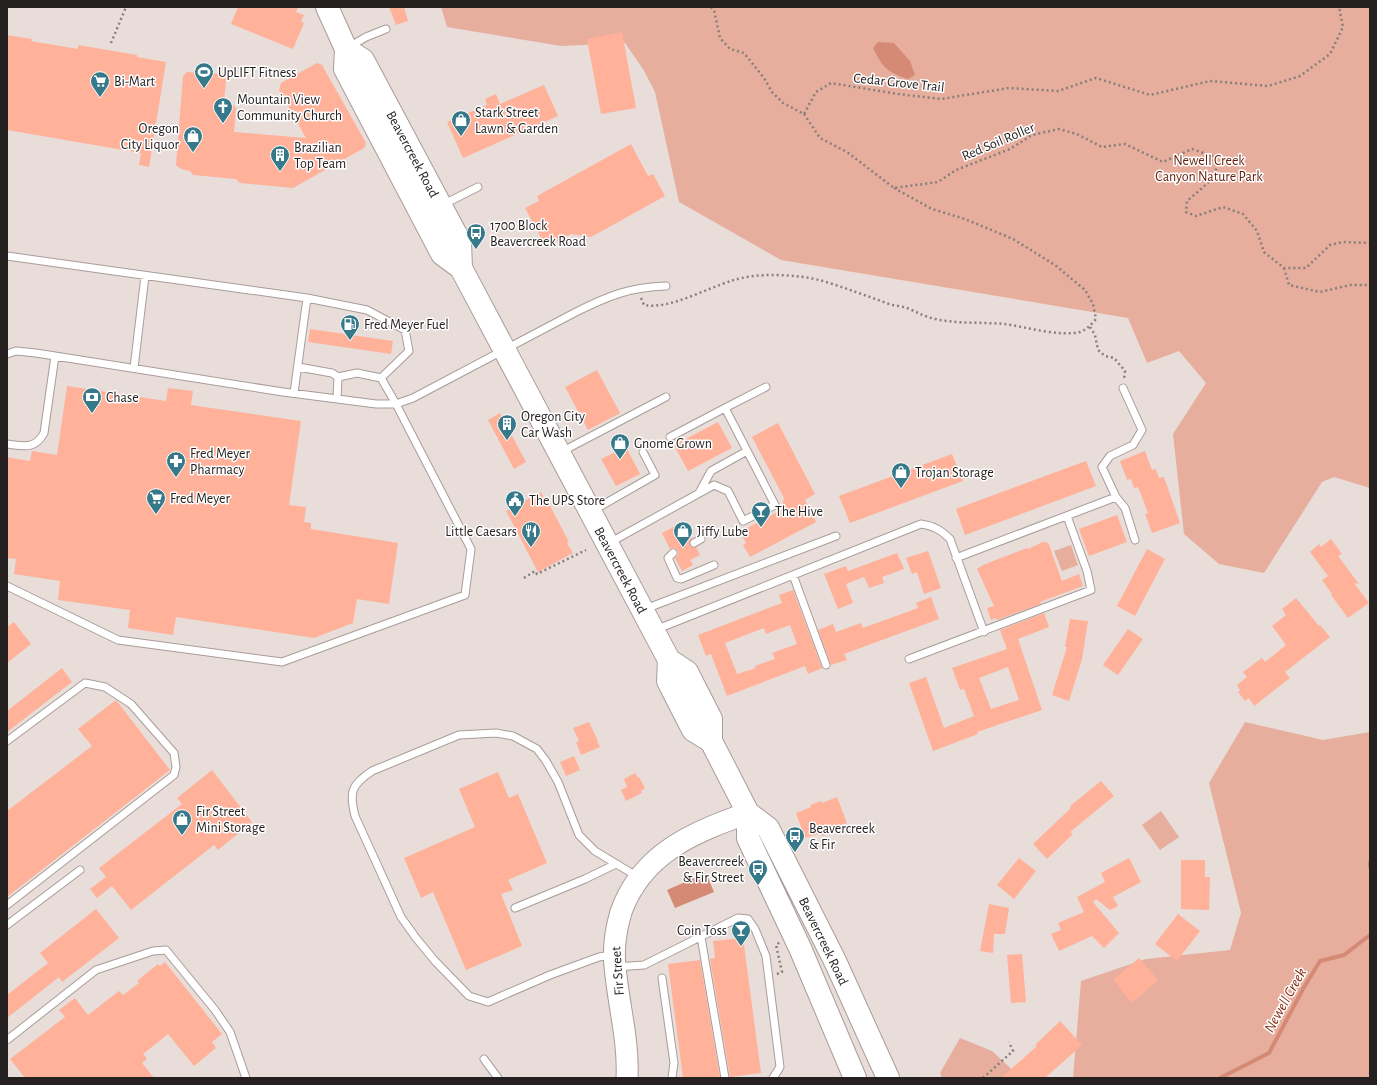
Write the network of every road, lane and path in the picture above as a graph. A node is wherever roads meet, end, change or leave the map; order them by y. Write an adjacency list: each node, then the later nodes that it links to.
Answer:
1 (126, 7): 6 (path)
2 (327, 7): 7 (main road, Beavercreek Road)
3 (711, 7): 8 (path)
4 (1339, 7): 8 (path, Cedar Grove Trail)
5 (386, 29): 7 (lane)
6 (111, 42)
7 (346, 49): 9 (main road, Beavercreek Road); 12 (main road, Beavercreek Road)
8 (804, 114): 11 (path)
9 (375, 128): 12 (main road); 15 (main road, Beavercreek Road)
10 (478, 187): 12 (lane)
11 (894, 188): 16 (path, Red Soil Roller); 22 (path)
12 (440, 206): 15 (main road, Beavercreek Road)
13 (1370, 242): 16 (path)
14 (7, 256): 17 (lane)
15 (461, 268): 23 (main road, Beavercreek Road)
16 (1284, 268): 18 (path)
17 (145, 276): 21 (lane); 27 (lane)
18 (1370, 285)
19 (666, 286): 20 (lane)
20 (636, 288): 22 (path); 23 (lane)
21 (307, 298): 26 (lane); 29 (lane)
22 (1090, 327): 31 (path)
23 (505, 350): 35 (lane); 41 (main road, Beavercreek Road)
24 (7, 354): 25 (lane)
25 (55, 356): 27 (lane); 38 (lane)
26 (298, 367): 28 (lane); 32 (lane)
27 (134, 368): 32 (lane)
28 (338, 377): 29 (lane); 34 (lane)
29 (381, 378): 35 (lane)
30 (766, 387): 36 (lane)
31 (1123, 388): 43 (lane)
32 (294, 393): 34 (lane)
33 (666, 397): 41 (lane)
34 (337, 399): 35 (lane)
35 (396, 404): 57 (lane)
36 (725, 408): 37 (lane); 39 (lane)
37 (670, 437)
38 (7, 444)
39 (747, 451): 42 (lane); 42 (lane)
40 (643, 452): 44 (lane)
41 (559, 453): 44 (main road, Beavercreek Road)
42 (699, 493): 50 (lane)
43 (1116, 498): 45 (lane); 48 (lane)
44 (591, 512): 50 (main road, Beavercreek Road)
45 (1067, 516): 53 (lane); 60 (lane)
46 (836, 536): 58 (lane)
47 (701, 539): 49 (lane)
48 (1135, 540)
49 (694, 543)
50 (607, 544): 58 (main road, Beavercreek Road)
51 (586, 550): 56 (path)
52 (673, 553): 54 (lane)
53 (956, 558): 55 (lane); 60 (lane)
54 (714, 565)
55 (793, 575): 59 (lane); 62 (lane)
56 (524, 578)
57 (7, 586)
58 (642, 610): 59 (main road, Beavercreek Road)
59 (653, 631): 64 (main road, Beavercreek Road)
60 (984, 632): 61 (lane)
61 (909, 659)
62 (826, 665)
63 (7, 741): 68 (lane)
64 (748, 813): 67 (street, Fir Street); 83 (main road, Beavercreek Road); 84 (main road, Beavercreek Road)
65 (616, 864): 67 (lane); 69 (lane); 72 (lane)
66 (80, 870): 70 (lane)
67 (638, 878): 72 (street, Fir Street)
68 (7, 905)
69 (515, 908)
70 (7, 925)
71 (701, 937): 72 (lane); 81 (lane); 82 (lane)
72 (614, 961): 79 (street, Fir Street)
73 (662, 978): 80 (lane)
74 (7, 1040): 77 (lane)
75 (1009, 1042): 85 (path)
76 (484, 1059): 78 (lane)
77 (246, 1078)
78 (498, 1078)
79 (626, 1078)
80 (672, 1078)
81 (725, 1078)
82 (773, 1078)
83 (856, 1078)
84 (888, 1078)
85 (983, 1078)

